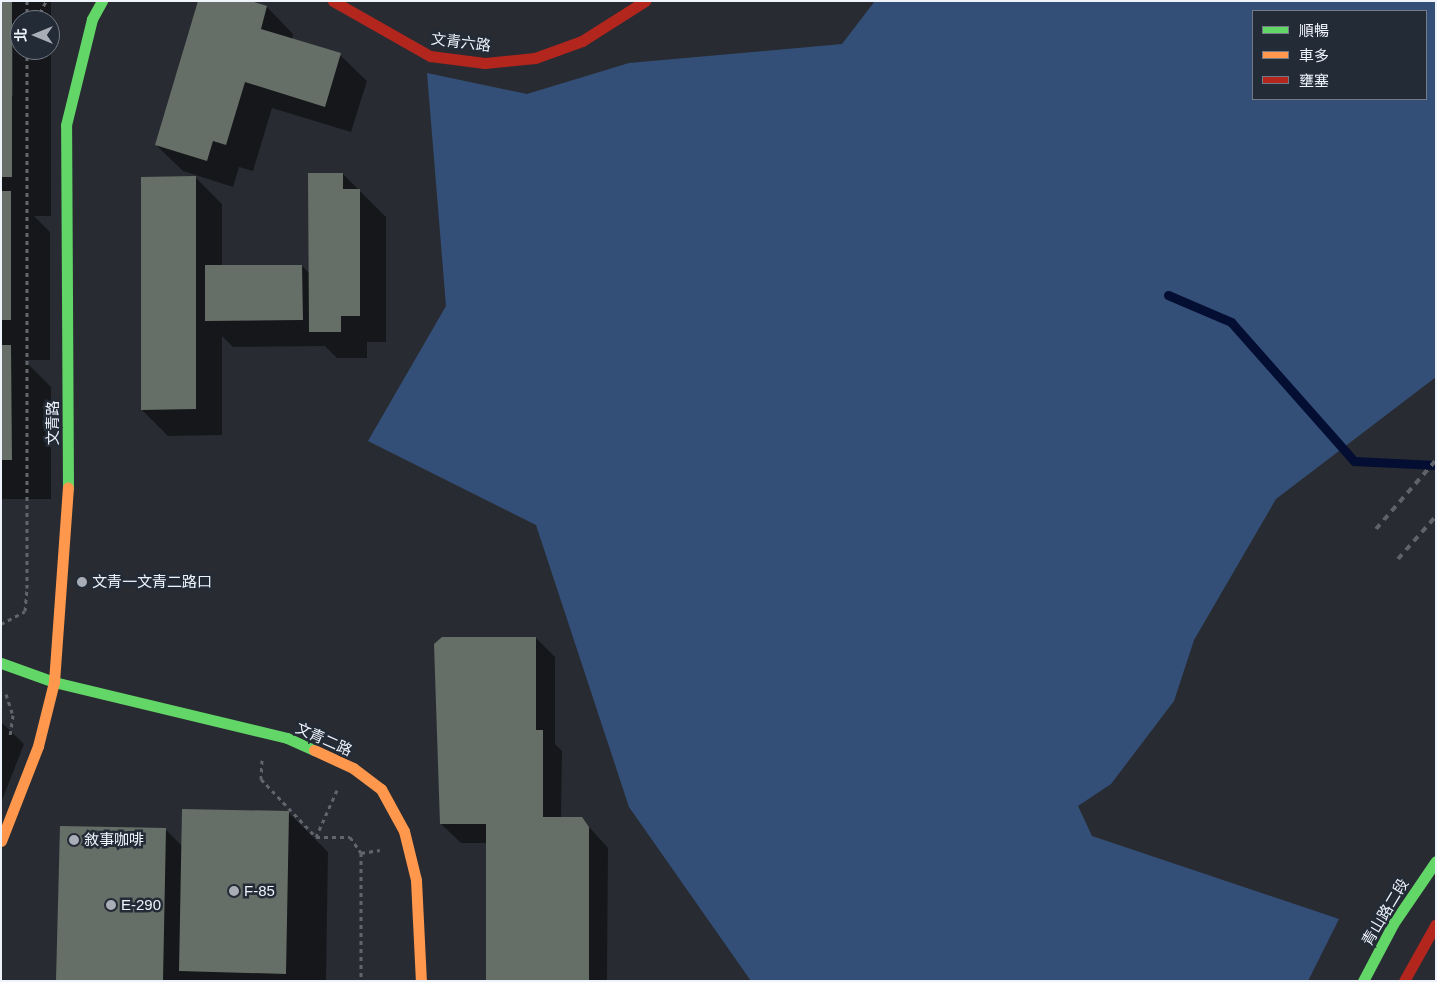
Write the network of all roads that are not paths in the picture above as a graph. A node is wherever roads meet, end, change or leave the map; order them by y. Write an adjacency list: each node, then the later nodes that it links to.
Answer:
1 (102, 1): 5 (street, 文青路)
2 (333, 1): 3 (street, 文青六路)
3 (645, 1)
4 (1, 663): 5 (street, 文青二路)
5 (54, 682): 6 (street, 文青路); 9 (street, 文青二路)
6 (1, 841)
7 (1436, 861): 10 (street, 青山路二段)
8 (1436, 924): 11 (street)
9 (421, 981)
10 (1363, 981)
11 (1404, 981)

